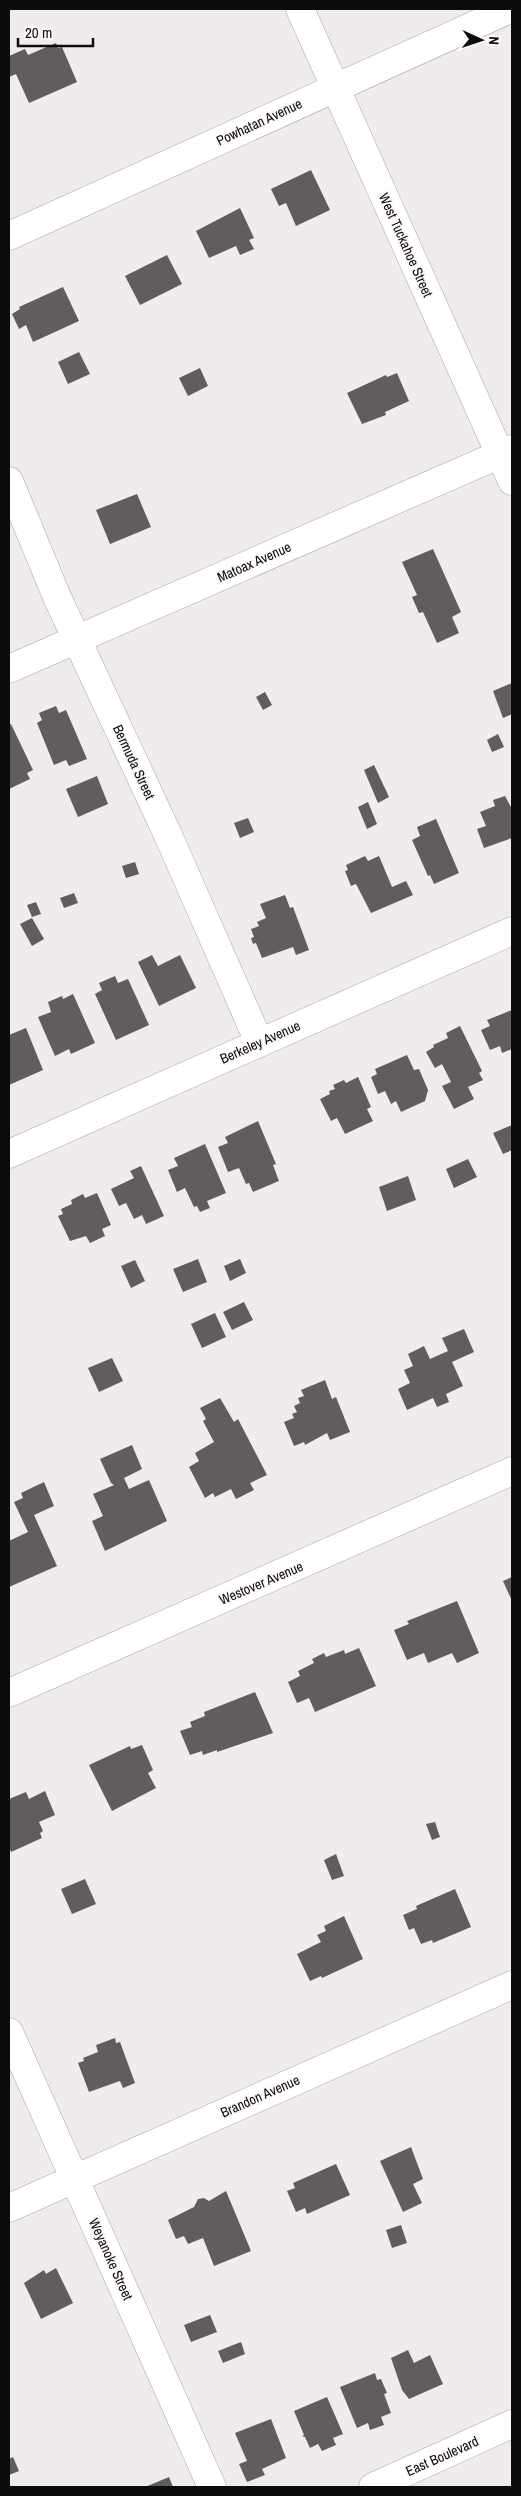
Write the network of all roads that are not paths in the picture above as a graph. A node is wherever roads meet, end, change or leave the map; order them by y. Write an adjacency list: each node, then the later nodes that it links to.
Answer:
1 (300, 9): 3 (street, West Tuckahoe Street)
2 (510, 9): 3 (street, Powhatan Avenue)
3 (335, 87): 4 (street, Powhatan Avenue); 5 (street, West Tuckahoe Street)
4 (9, 236)
5 (506, 452): 7 (street, West Tuckahoe Street); 8 (street, Matoax Avenue)
6 (9, 481): 8 (street, Bermuda Street)
7 (512, 481)
8 (77, 639): 9 (street, Matoax Avenue); 11 (street, Bermuda Street)
9 (9, 669)
10 (512, 931): 11 (street, Berkeley Avenue)
11 (259, 1042): 12 (street, Berkeley Avenue)
12 (9, 1154)
13 (512, 1471): 14 (street, Westover Avenue)
14 (9, 1693)
15 (512, 1984): 17 (street, Brandon Avenue)
16 (9, 2032): 17 (street, Weyanoke Street)
17 (75, 2178): 18 (street, Brandon Avenue); 20 (street, Weyanoke Street)
18 (9, 2208)
19 (512, 2424): 21 (street, East Boulevard)
20 (212, 2487)
21 (373, 2487)

